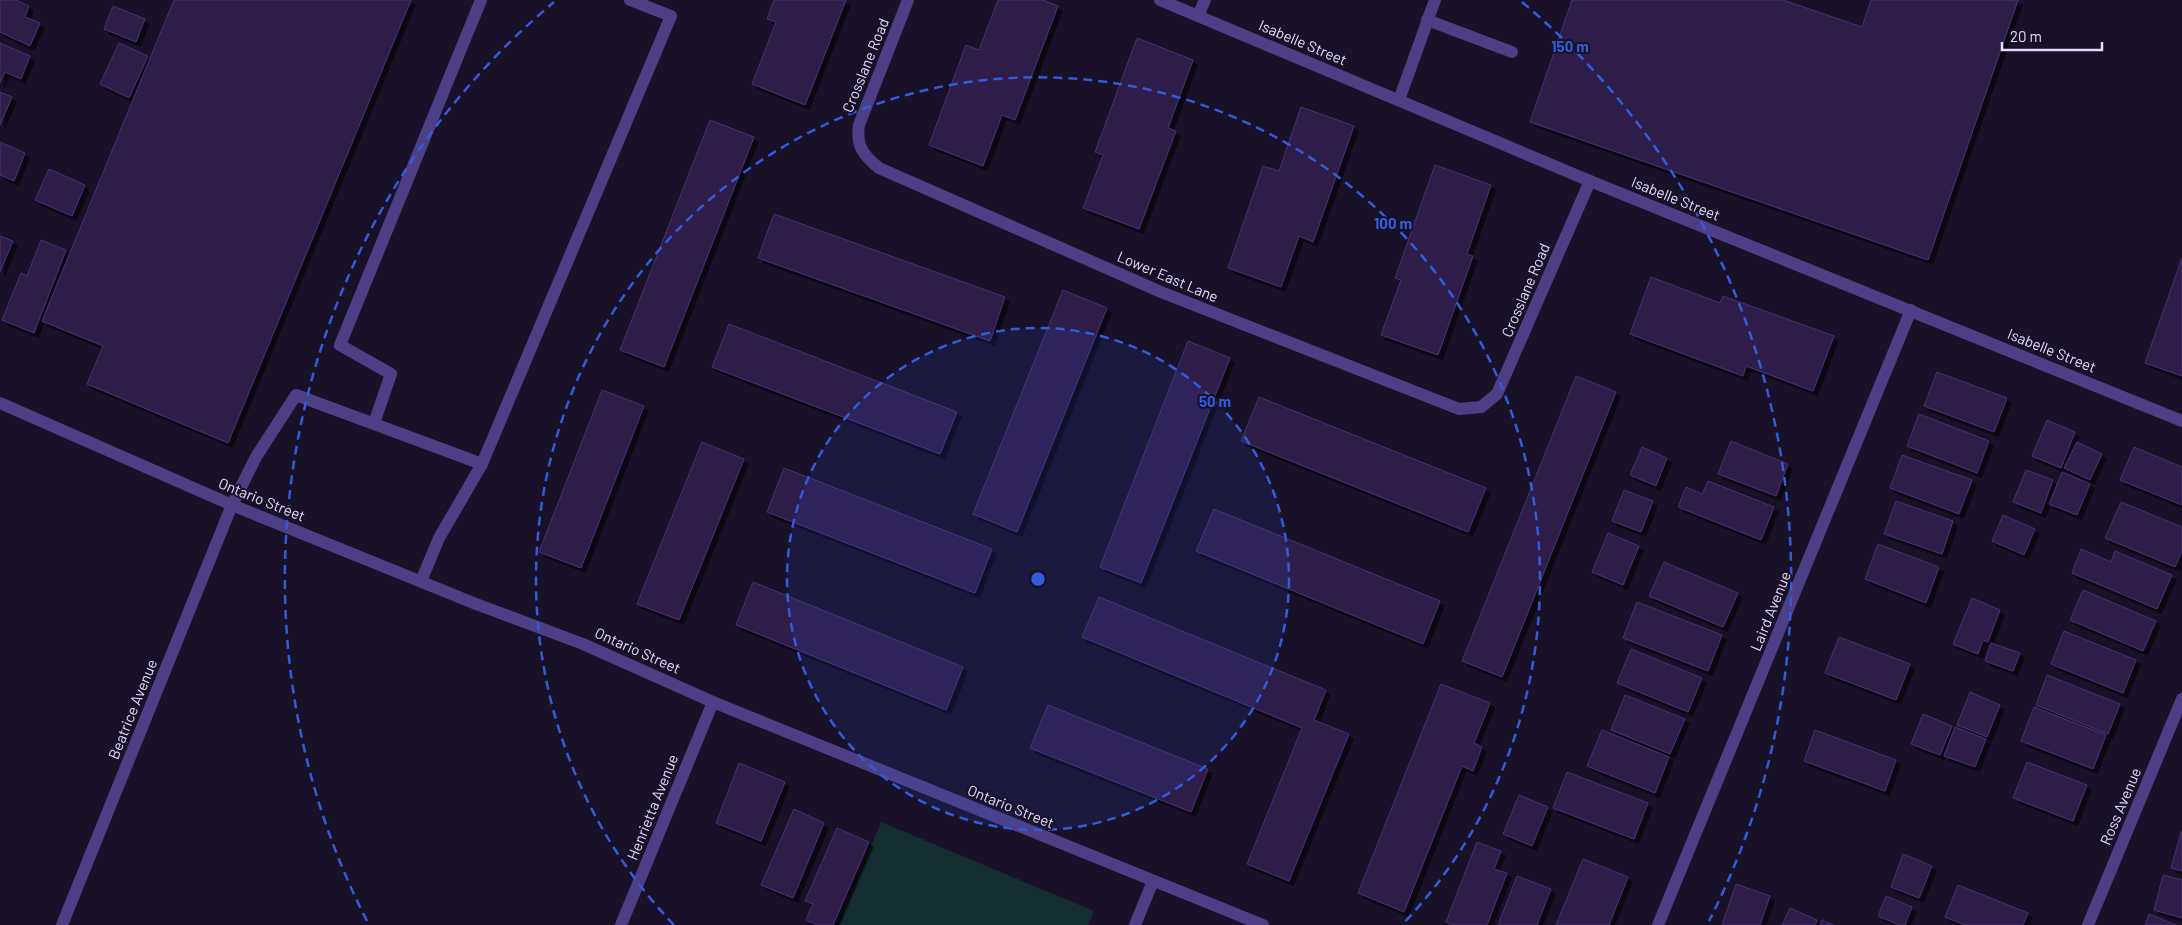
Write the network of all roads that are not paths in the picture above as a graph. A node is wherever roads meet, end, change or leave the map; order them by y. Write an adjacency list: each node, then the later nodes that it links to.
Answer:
1 (481, 0): 17 (street)
2 (630, 0): 18 (street)
3 (908, 0): 11 (street, Crosslane Road)
4 (1160, 0): 7 (street, Isabelle Street)
5 (1205, 0): 7 (street)
6 (1435, 0): 8 (street)
7 (1198, 16): 10 (street, Isabelle Street)
8 (1427, 20): 9 (street); 10 (street)
9 (1512, 52)
10 (1399, 100): 12 (street, Isabelle Street)
11 (858, 143): 15 (street, Lower East Lane)
12 (1590, 181): 13 (street, Isabelle Street); 15 (street, Crosslane Road)
13 (1911, 310): 16 (street, Isabelle Street); 28 (street, Laird Avenue)
14 (0, 403): 19 (street, Ontario Street)
15 (1481, 407)
16 (2182, 421)
17 (374, 423): 18 (street); 19 (street, Beatrice Avenue)
18 (482, 464): 20 (street)
19 (232, 504): 20 (street, Ontario Street); 24 (street, Beatrice Avenue)
20 (421, 581): 22 (street, Ontario Street)
21 (2182, 699): 29 (street, Ross Avenue)
22 (713, 702): 23 (street, Ontario Street); 25 (street, Henrietta Avenue)
23 (1153, 881): 26 (street); 27 (street, Ontario Street)
24 (62, 925)
25 (620, 925)
26 (1135, 925)
27 (1263, 925)
28 (1658, 925)
29 (2088, 925)

